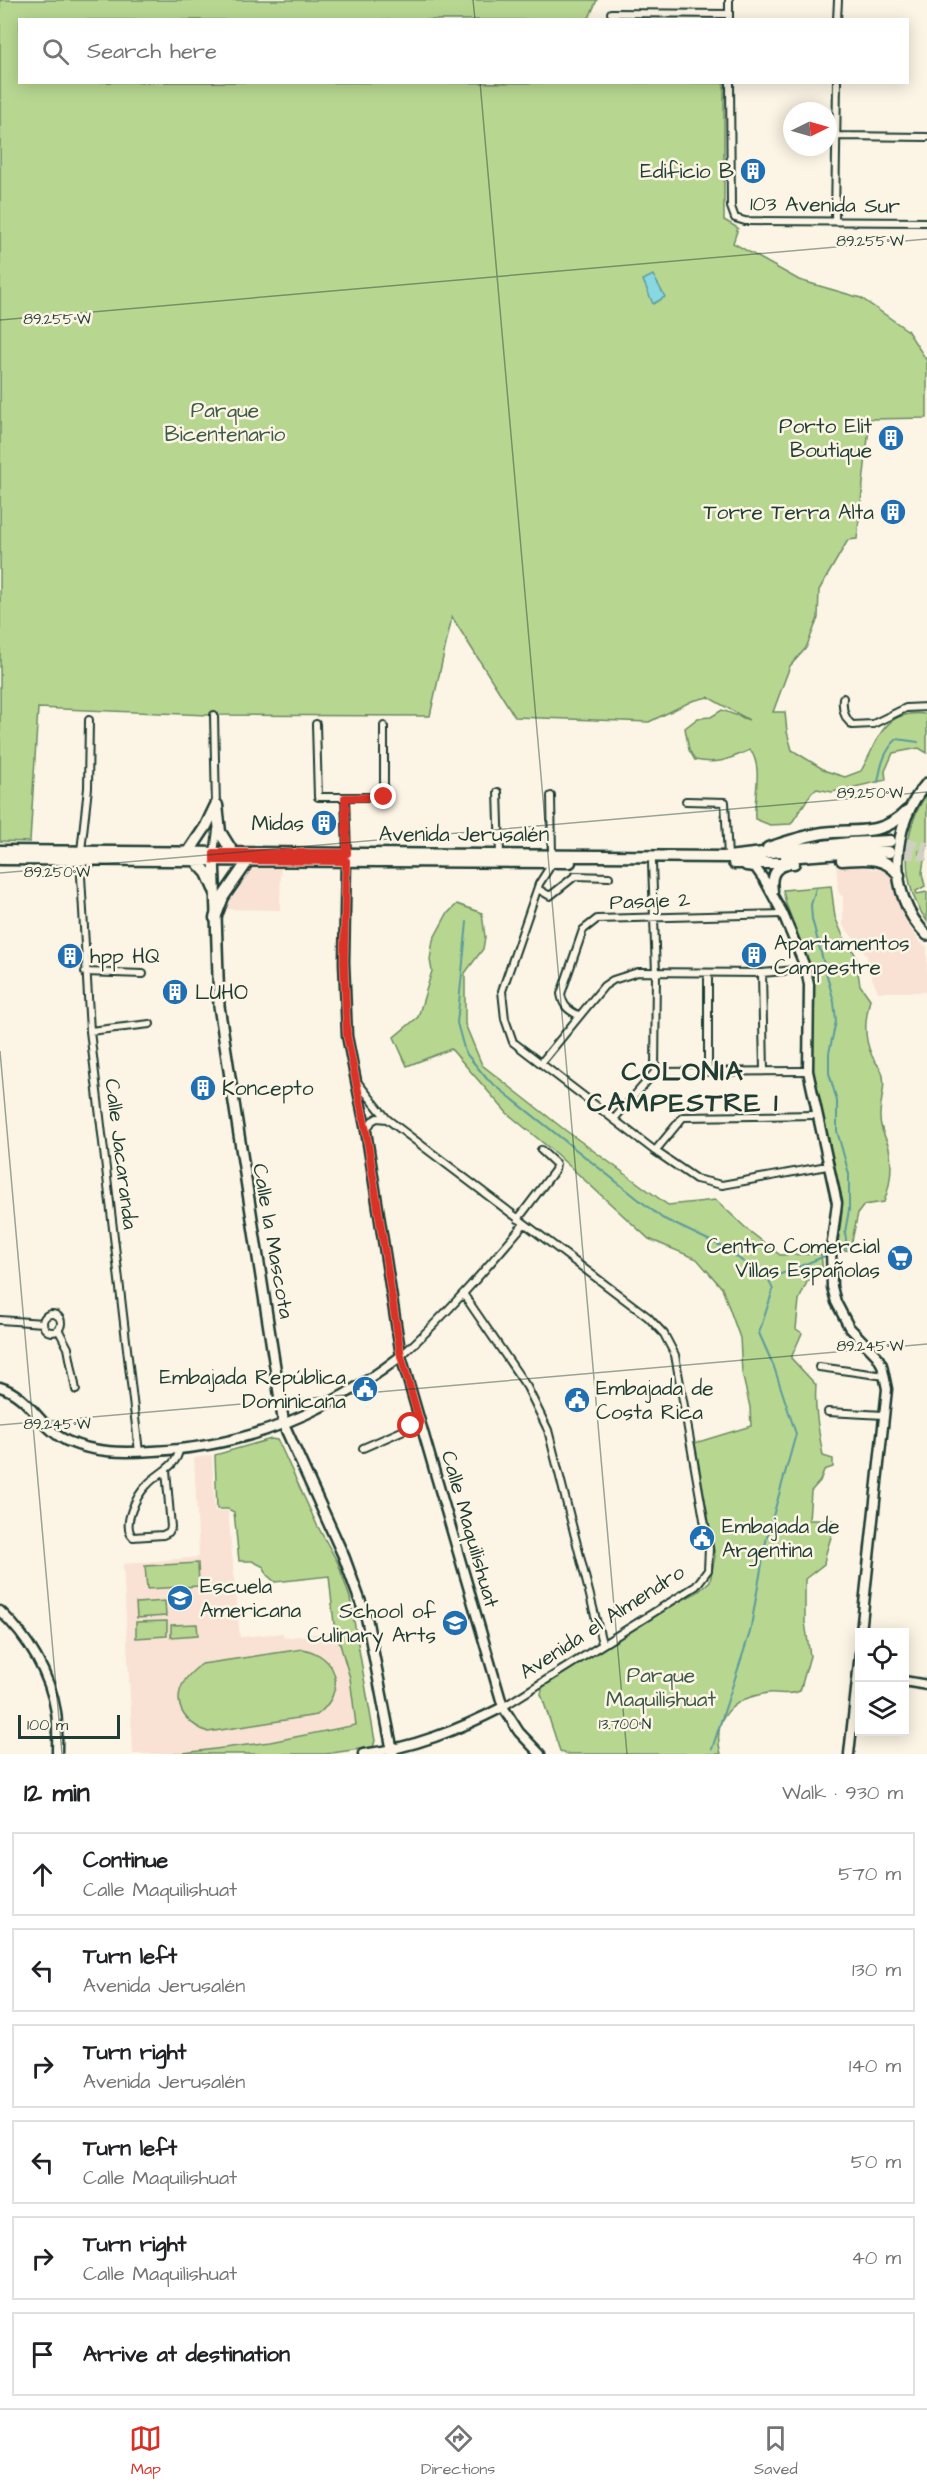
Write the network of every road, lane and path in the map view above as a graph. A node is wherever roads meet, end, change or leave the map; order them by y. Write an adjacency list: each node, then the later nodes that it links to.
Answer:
1 (729, 0): 4 (street)
2 (838, 0): 5 (street)
3 (611, 13): 4 (street)
4 (729, 17)
5 (837, 18)
6 (730, 84): 12 (street, 103 Avenida Sur)
7 (837, 84): 8 (street)
8 (837, 102)
9 (837, 136): 10 (street)
10 (927, 137)
11 (837, 156): 12 (street)
12 (836, 220): 13 (street, 103 Avenida Sur)
13 (927, 222)
14 (843, 698): 15 (street)
15 (927, 707)
16 (214, 715): 25 (street, Calle la Mascota)
17 (89, 720): 30 (street, Calle Jacaranda)
18 (316, 724): 23 (street)
19 (384, 726): 23 (street)
20 (927, 783): 26 (main road)
21 (498, 792): 29 (street)
22 (551, 796): 35 (street)
23 (345, 798): 34 (street, Calle Maquilishuat)
24 (686, 801): 37 (street)
25 (216, 804): 28 (main road); 32 (main road); 33 (street, Calle la Mascota)
26 (907, 812): 31 (main road); 41 (main road)
27 (0, 851): 30 (main road, Avenida Jerusalén)
28 (233, 853): 33 (main road, Avenida Jerusalén); 34 (main road, Avenida Jerusalén)
29 (500, 854): 34 (main road, Avenida Jerusalén); 35 (main road, Avenida Jerusalén)
30 (81, 855): 32 (main road, Avenida Jerusalén); 36 (main road, Avenida Jerusalén); 51 (street, Calle Jacaranda)
31 (742, 856): 37 (main road, Avenida Jerusalén); 37 (main road, Avenida Jerusalén)
32 (192, 857): 33 (main road, Avenida Jerusalén); 43 (main road)
33 (214, 857): 38 (main road, Avenida Jerusalén); 43 (main road, Calle la Mascota)
34 (346, 857): 35 (main road, Avenida Jerusalén); 38 (main road, Avenida Jerusalén); 64 (street, Calle Maquilishuat)
35 (553, 858): 37 (main road, Avenida Jerusalén); 39 (main road, Avenida Jerusalén); 44 (street)
36 (0, 859)
37 (729, 860): 39 (main road, Avenida Jerusalén); 40 (main road); 45 (street)
38 (248, 861): 47 (main road)
39 (652, 863): 48 (street)
40 (794, 863): 41 (main road); 45 (street)
41 (899, 875): 49 (main road)
42 (609, 877): 44 (street)
43 (214, 889): 47 (main road, Calle la Mascota)
44 (538, 889): 59 (street)
45 (774, 898): 46 (street)
46 (783, 914): 48 (street, Pasaje 2); 50 (street)
47 (214, 918): 86 (main road, Calle la Mascota)
48 (654, 918): 52 (street); 56 (street, Pasaje 2)
49 (927, 935)
50 (806, 969): 54 (street); 62 (street)
51 (85, 972): 55 (street); 58 (street, Calle Jacaranda)
52 (656, 973): 53 (street); 56 (street); 63 (street)
53 (708, 973): 54 (street); 60 (street)
54 (762, 973): 61 (street)
55 (143, 974)
56 (578, 1015): 59 (street)
57 (150, 1024): 58 (street)
58 (90, 1031): 89 (street, Calle Jacaranda)
59 (541, 1063): 67 (street)
60 (708, 1071): 61 (street); 63 (street)
61 (764, 1071): 62 (street)
62 (807, 1071): 65 (street)
63 (655, 1072): 67 (street)
64 (357, 1083): 66 (street, Avenida el Almendro); 68 (street, Calle Maquilishuat)
65 (816, 1115): 70 (street); 71 (street)
66 (387, 1119): 68 (street); 72 (street, Avenida el Almendro)
67 (614, 1119): 70 (street)
68 (366, 1131): 78 (street, Calle Maquilishuat)
69 (541, 1149): 72 (street)
70 (655, 1151): 71 (street)
71 (827, 1166): 80 (street)
72 (518, 1219): 73 (street, Avenida el Almendro)
73 (524, 1224): 74 (street); 93 (street, Avenida el Almendro)
74 (464, 1295): 78 (street); 93 (street)
75 (0, 1320): 76 (street)
76 (43, 1323): 77 (street); 77 (street)
77 (58, 1329): 82 (street)
78 (401, 1356): 85 (street, Calle Maquilishuat); 86 (street)
79 (819, 1367): 80 (street)
80 (885, 1376): 84 (street)
81 (0, 1387): 89 (street)
82 (76, 1390)
83 (828, 1412): 84 (street)
84 (884, 1414): 92 (street)
85 (420, 1423): 87 (street); 97 (street, Calle Maquilishuat)
86 (284, 1425): 88 (street); 98 (main road, Calle la Mascota)
87 (363, 1448)
88 (179, 1450): 89 (street); 90 (street)
89 (139, 1452)
90 (166, 1470): 90 (street)
91 (0, 1611): 99 (street)
92 (863, 1628)
93 (602, 1643): 97 (street, Avenida el Almendro)
94 (858, 1682): 102 (street)
95 (909, 1682): 96 (street)
96 (927, 1685)
97 (503, 1707): 98 (street, Avenida el Almendro); 101 (street, Calle Maquilishuat)
98 (392, 1752): 100 (street, Avenida el Almendro)
99 (57, 1754)
100 (363, 1754)
101 (540, 1754)
102 (849, 1754)

